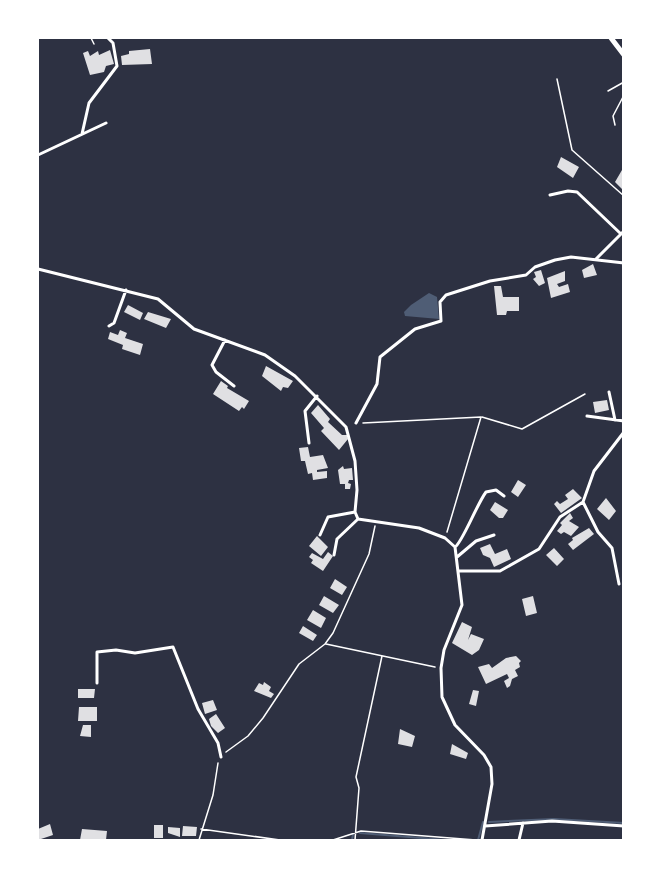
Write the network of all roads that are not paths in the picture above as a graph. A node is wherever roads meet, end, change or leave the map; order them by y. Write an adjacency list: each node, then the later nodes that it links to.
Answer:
1 (92, 38): 4 (lane)
2 (108, 38): 9 (street)
3 (611, 38): 5 (main road)
4 (94, 44)
5 (624, 55)
6 (624, 94): 8 (lane)
7 (106, 123): 9 (street)
8 (615, 125)
9 (82, 134): 10 (street)
10 (38, 155)
11 (550, 195): 12 (street)
12 (622, 232): 13 (street)
13 (596, 260): 14 (street); 25 (street)
14 (624, 263)
15 (38, 268): 16 (street)
16 (126, 290): 17 (street); 18 (street)
17 (109, 326)
18 (225, 340): 19 (street); 21 (street)
19 (234, 386)
20 (609, 392): 23 (street)
21 (316, 396): 27 (street); 30 (street)
22 (587, 417): 23 (street)
23 (615, 420): 24 (street)
24 (624, 422)
25 (356, 423)
26 (624, 432): 29 (street)
27 (309, 443)
28 (504, 496): 34 (street)
29 (583, 502): 37 (street); 38 (street)
30 (354, 512): 31 (street); 32 (street)
31 (358, 519): 34 (street); 35 (street)
32 (320, 535)
33 (494, 535): 36 (street)
34 (455, 547): 36 (street)
35 (334, 555)
36 (457, 557): 37 (street)
37 (459, 571): 42 (street)
38 (619, 584)
39 (97, 683): 40 (street)
40 (221, 757)
41 (523, 823): 42 (street); 43 (street); 45 (street)
42 (485, 826): 44 (street)
43 (624, 826)
44 (482, 840)
45 (519, 840)

